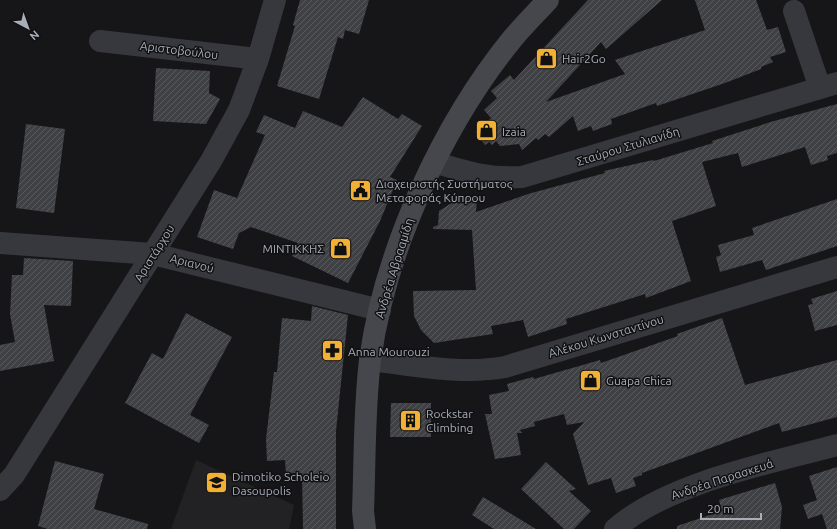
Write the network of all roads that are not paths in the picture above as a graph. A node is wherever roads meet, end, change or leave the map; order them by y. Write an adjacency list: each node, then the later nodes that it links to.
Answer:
1 (275, 0): 5 (street, Αριστάρχου)
2 (548, 0): 7 (main road, Ανδρέα Αβρααμίδη)
3 (794, 11): 6 (street, Σταύρου Στυλιανίδη)
4 (100, 41): 5 (street, Αριστοβούλου)
5 (258, 60): 9 (street, Αριστάρχου)
6 (828, 85): 7 (street, Σταύρου Στυλιανίδη)
7 (434, 162): 11 (main road, Ανδρέα Αβρααμίδη)
8 (0, 243): 9 (street, Αριανού)
9 (153, 254): 11 (street, Αριανού); 14 (street, Αριστάρχου)
10 (837, 267): 12 (street, Αλέκου Κωνσταντίνου)
11 (380, 310): 12 (main road, Ανδρέα Αβρααμίδη)
12 (370, 360): 15 (main road, Ανδρέα Αβρααμίδη)
13 (837, 445): 16 (street, Ανδρέα Παρασκευά)
14 (0, 490)
15 (365, 529)
16 (615, 529)

